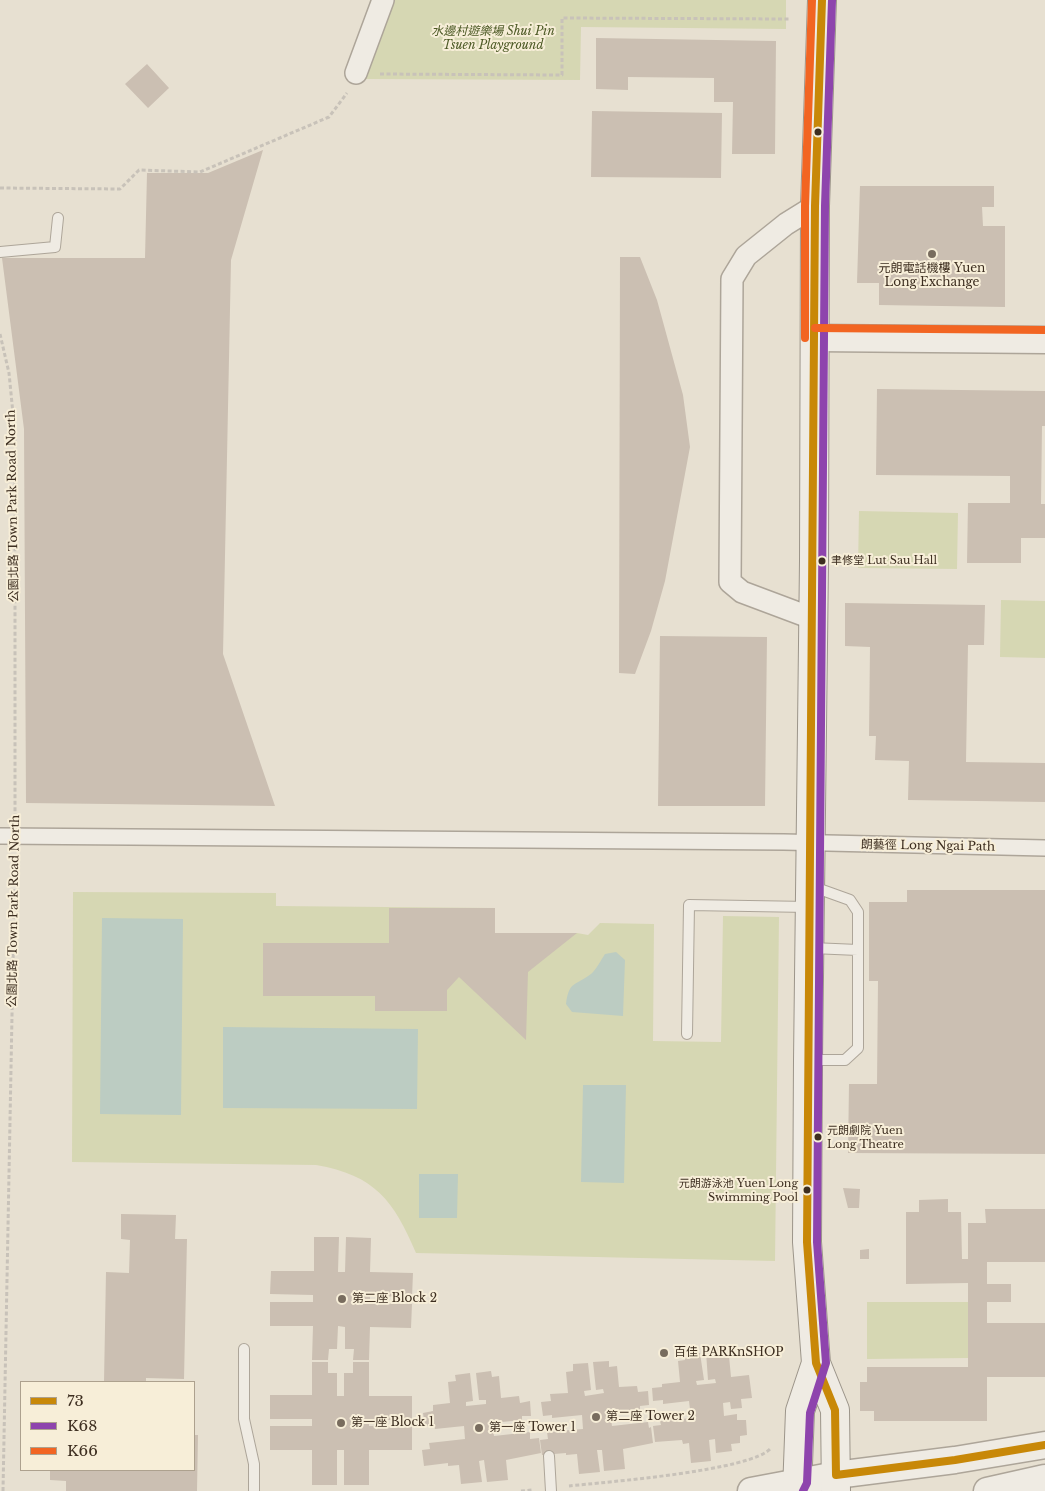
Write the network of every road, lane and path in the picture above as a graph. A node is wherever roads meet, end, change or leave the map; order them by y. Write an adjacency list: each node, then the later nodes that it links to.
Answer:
1 (383, 0): 4 (street)
2 (822, 0): 6 (main road)
3 (790, 19): 4 (path)
4 (356, 73): 5 (path)
5 (0, 188)
6 (815, 206): 10 (main road); 12 (street)
7 (58, 218): 8 (lane)
8 (0, 252)
9 (0, 334): 14 (path, 公園北路 Town Park Road North)
10 (815, 338): 11 (street); 12 (main road)
11 (1045, 340)
12 (814, 619): 15 (main road)
13 (0, 836): 14 (street, 朗藝徑 Long Ngai Path)
14 (16, 836): 15 (street, 朗藝徑 Long Ngai Path); 30 (path, 公園北路 Town Park Road North)
15 (811, 844): 16 (street, 朗藝徑 Long Ngai Path); 17 (main road)
16 (1045, 848)
17 (810, 896): 18 (main road); 19 (lane); 20 (lane)
18 (810, 948): 19 (lane); 21 (main road)
19 (858, 950): 21 (lane)
20 (686, 1034)
21 (808, 1060): 23 (main road)
22 (244, 1350): 32 (lane)
23 (816, 1363): 28 (main road); 29 (main road)
24 (773, 1445): 31 (path)
25 (1045, 1445): 28 (street)
26 (549, 1456): 31 (lane)
27 (1045, 1478): 35 (street)
28 (836, 1483): 29 (street)
29 (797, 1487): 34 (street)
30 (2, 1490)
31 (551, 1490): 33 (path)
32 (254, 1491)
33 (521, 1491)
34 (751, 1491)
35 (987, 1491)

